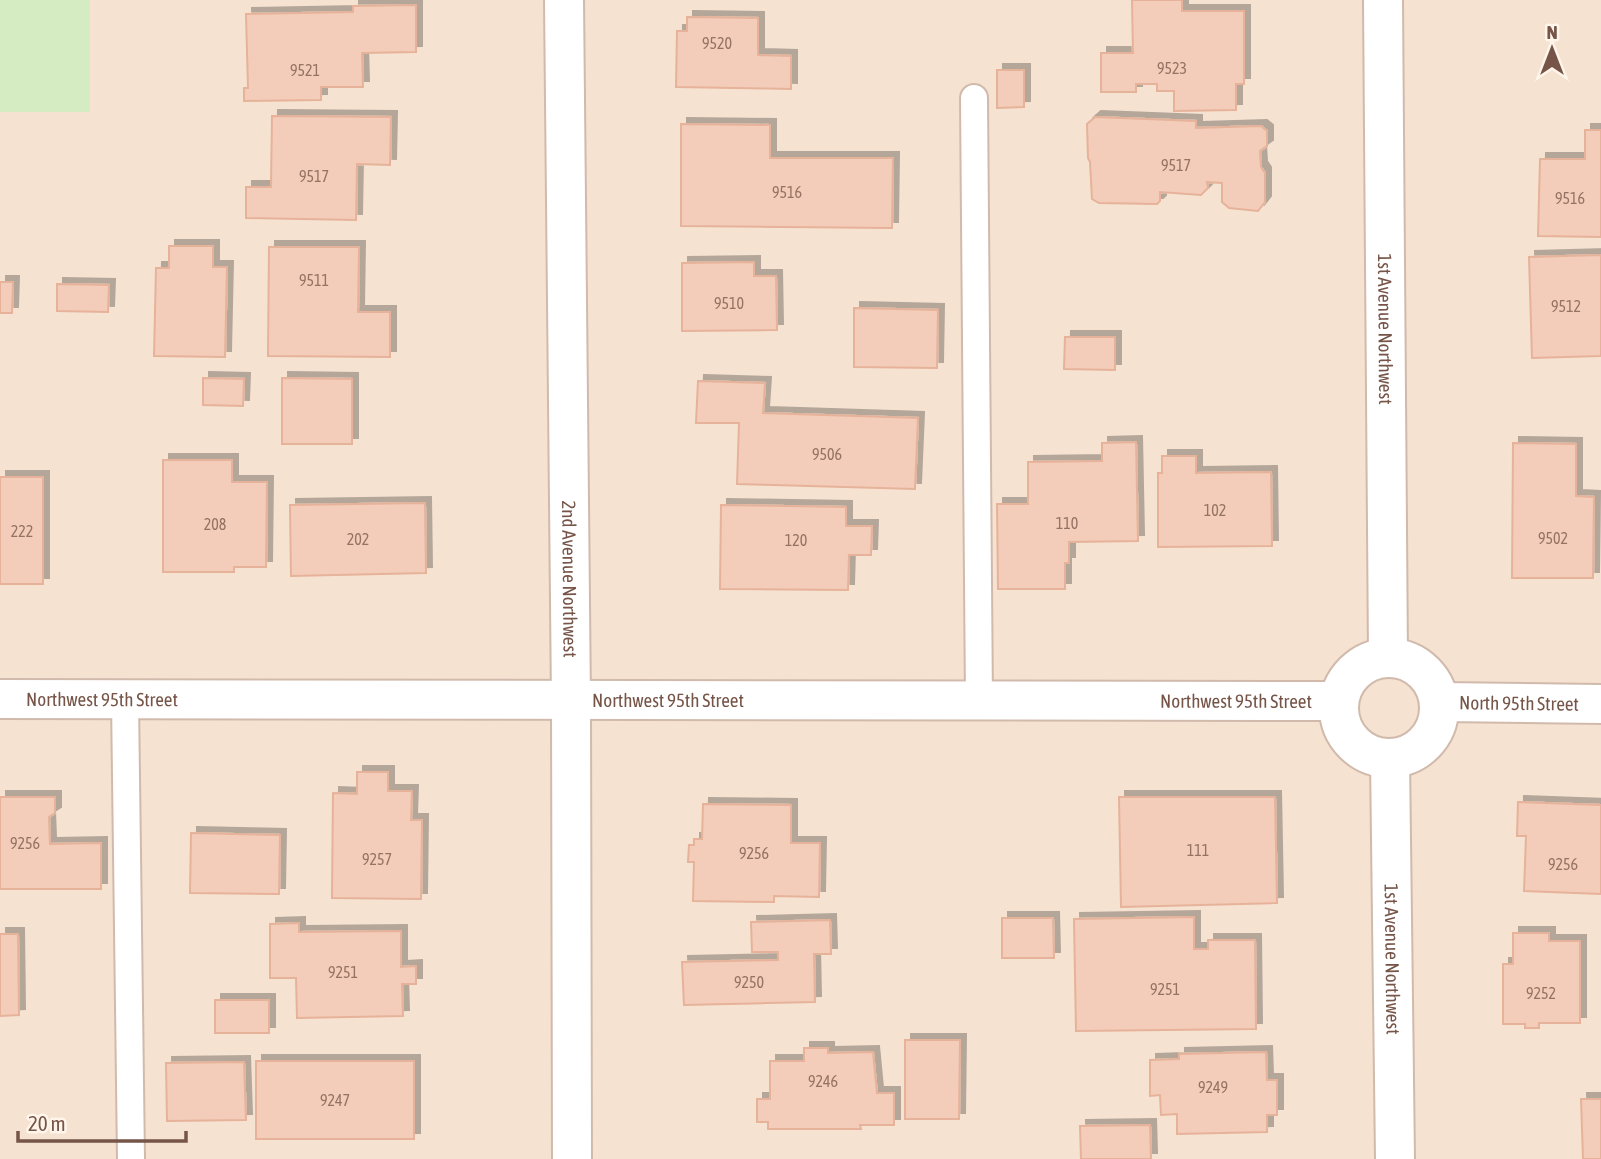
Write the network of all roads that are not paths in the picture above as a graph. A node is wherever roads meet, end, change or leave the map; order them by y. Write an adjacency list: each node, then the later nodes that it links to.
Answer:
1 (564, 0): 8 (street, 2nd Avenue Northwest)
2 (1383, 0): 4 (street, 1st Avenue Northwest)
3 (974, 98): 9 (lane)
4 (1388, 657): 7 (street); 10 (street)
5 (0, 699): 6 (street, Northwest 95th Street)
6 (125, 700): 8 (street, Northwest 95th Street); 13 (lane)
7 (1338, 701): 9 (street, Northwest 95th Street); 12 (street)
8 (571, 702): 9 (street, Northwest 95th Street); 14 (street, 2nd Avenue Northwest)
9 (979, 702)
10 (1439, 702): 11 (street, North 95th Street); 12 (street)
11 (1601, 704)
12 (1390, 759): 15 (street, 1st Avenue Northwest)
13 (131, 1159)
14 (572, 1159)
15 (1395, 1159)

